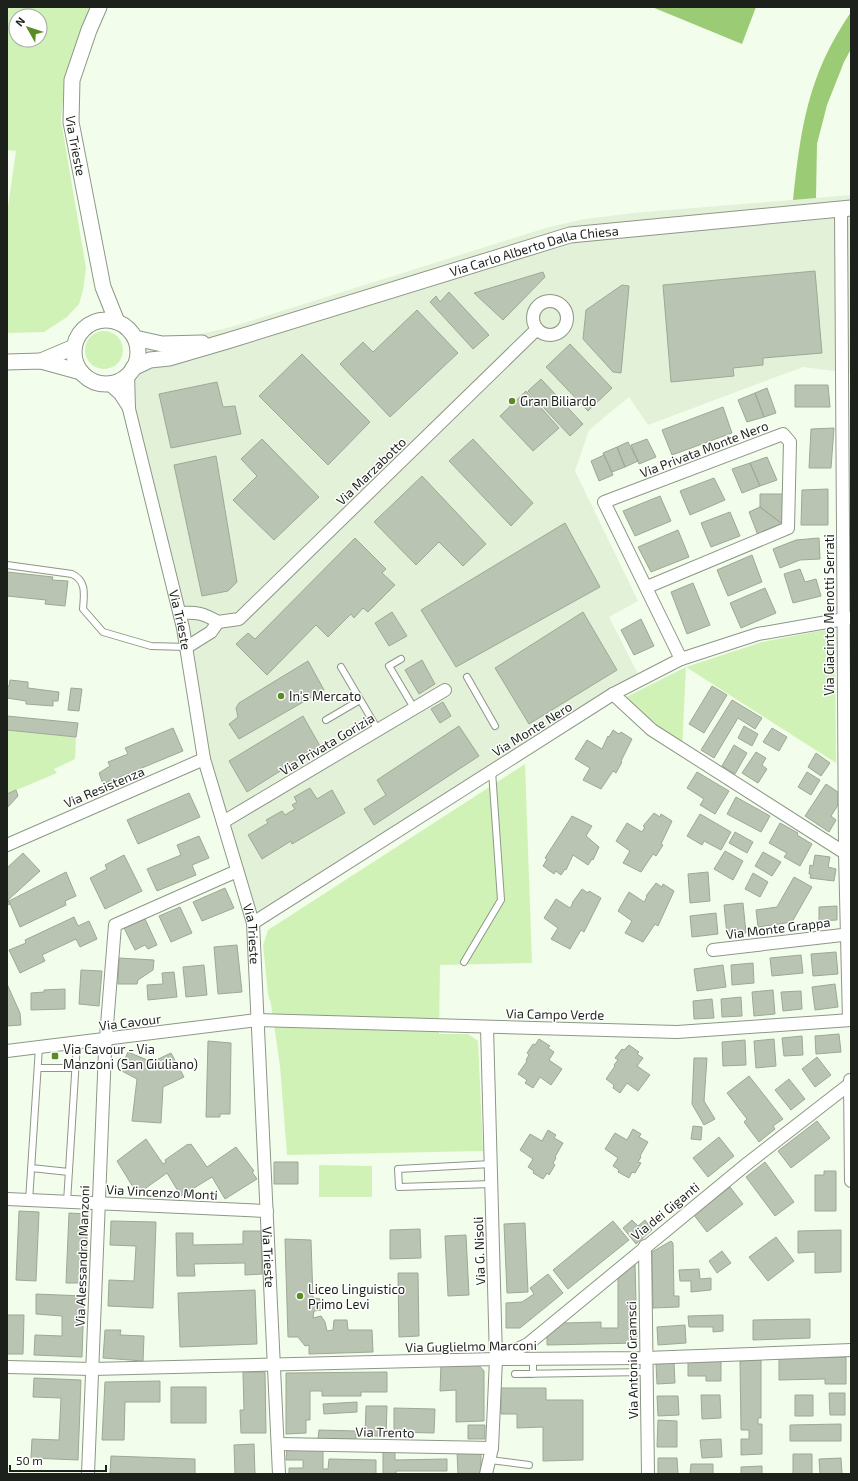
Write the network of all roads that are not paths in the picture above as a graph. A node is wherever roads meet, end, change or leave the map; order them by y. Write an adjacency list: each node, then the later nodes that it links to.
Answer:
1 (99, 7): 3 (street, Via Trieste)
2 (846, 208): 8 (street, Via Carlo Alberto Dalla Chiesa); 12 (street, Via Giacinto Menotti Serrati)
3 (103, 287): 4 (street, Via Trieste); 5 (street, Via Trieste)
4 (117, 322): 5 (street); 7 (street)
5 (93, 323): 9 (street)
6 (537, 329): 21 (street, Via Marzabotto)
7 (135, 338): 8 (street, Via Carlo Alberto Dalla Chiesa); 13 (street)
8 (227, 342): 13 (street, Via Carlo Alberto Dalla Chiesa)
9 (74, 347): 10 (street); 14 (street)
10 (41, 361): 11 (street); 14 (street)
11 (7, 362)
12 (846, 365): 20 (street, Via Giacinto Menotti Serrati)
13 (131, 371): 15 (street); 16 (street, Via Trieste)
14 (81, 372): 15 (street)
15 (108, 383): 16 (street, Via Trieste)
16 (129, 409): 19 (street, Via Trieste)
17 (7, 565): 22 (lane)
18 (647, 587): 18 (street, Via Privata Monte Nero); 24 (street, Via Privata Monte Nero)
19 (180, 613): 21 (street); 22 (street, Via Trieste)
20 (847, 618): 24 (street, Via Monte Nero); 38 (street, Via Giacinto Menotti Serrati)
21 (218, 622): 22 (street)
22 (186, 647): 34 (street, Via Trieste)
23 (401, 659): 30 (lane)
24 (681, 659): 28 (street, Via Monte Nero)
25 (341, 667): 29 (lane)
26 (467, 677): 32 (lane)
27 (445, 690): 30 (street, Via Privata Gorizia)
28 (613, 694): 35 (street, Via Monte Nero); 38 (street)
29 (360, 700): 31 (lane); 33 (lane)
30 (414, 708): 33 (street, Via Privata Gorizia)
31 (326, 720)
32 (495, 726)
33 (378, 730): 36 (street, Via Privata Gorizia)
34 (204, 759): 36 (street, Via Trieste); 37 (street, Via Resistenza)
35 (492, 771): 40 (street, Via Monte Nero); 43 (lane)
36 (223, 822): 39 (street, Via Trieste)
37 (10, 845)
38 (845, 853): 41 (street, Via Giacinto Menotti Serrati)
39 (237, 871): 40 (street, Via Trieste); 47 (street, Via Alessandro Manzoni)
40 (253, 924): 44 (street, Via Trieste)
41 (848, 934): 42 (street, Via Monte Grappa); 45 (street, Via Giacinto Menotti Serrati)
42 (714, 950)
43 (464, 962)
44 (257, 1020): 46 (street, Via Campo Verde); 47 (street, Via Cavour); 63 (street, Via Trieste)
45 (850, 1020): 46 (street, Via Campo Verde)
46 (487, 1027): 54 (street, Via G. Nisoli)
47 (106, 1040): 48 (street, Via Cavour); 62 (street, Via Alessandro Manzoni)
48 (77, 1043): 49 (street, Via Cavour); 52 (lane)
49 (39, 1047): 50 (street, Via Cavour); 51 (lane)
50 (7, 1051)
51 (38, 1068): 52 (lane); 55 (lane)
52 (75, 1068): 56 (lane)
53 (850, 1081): 57 (street); 64 (street, Via dei Giganti)
54 (491, 1164): 58 (street, Via G. Nisoli); 58 (lane)
55 (31, 1168): 56 (lane); 60 (lane)
56 (69, 1172): 61 (lane)
57 (851, 1181)
58 (492, 1184): 67 (street, Via G. Nisoli)
59 (7, 1199): 60 (street, Via Vincenzo Monti)
60 (29, 1200): 61 (street, Via Vincenzo Monti)
61 (67, 1202): 62 (street, Via Vincenzo Monti)
62 (98, 1203): 63 (street, Via Vincenzo Monti); 71 (street, Via Alessandro Manzoni)
63 (267, 1211): 69 (street, Via Trieste)
64 (645, 1246): 66 (street, Via Antonio Gramsci); 67 (street, Via dei Giganti)
65 (851, 1350): 66 (street, Via Guglielmo Marconi)
66 (646, 1358): 68 (street, Via Guglielmo Marconi); 72 (street, Via Antonio Gramsci)
67 (496, 1359): 68 (street, Via Guglielmo Marconi); 69 (street, Via Guglielmo Marconi); 76 (street, Via G. Nisoli)
68 (533, 1359): 74 (lane)
69 (274, 1364): 71 (street, Via Guglielmo Marconi); 75 (street, Via Trieste)
70 (7, 1366): 71 (street, Via Guglielmo Marconi)
71 (92, 1369): 79 (street, Via Alessandro Manzoni)
72 (646, 1372): 74 (lane); 82 (street, Via Antonio Gramsci)
73 (515, 1374): 74 (lane)
74 (533, 1374)
75 (278, 1444): 76 (street, Via Trento); 80 (street, Via Trieste)
76 (492, 1448): 77 (street, Via G. Nisoli)
77 (490, 1460): 78 (lane); 81 (street, Via G. Nisoli)
78 (529, 1465)
79 (88, 1474)
80 (279, 1474)
81 (486, 1474)
82 (648, 1474)

